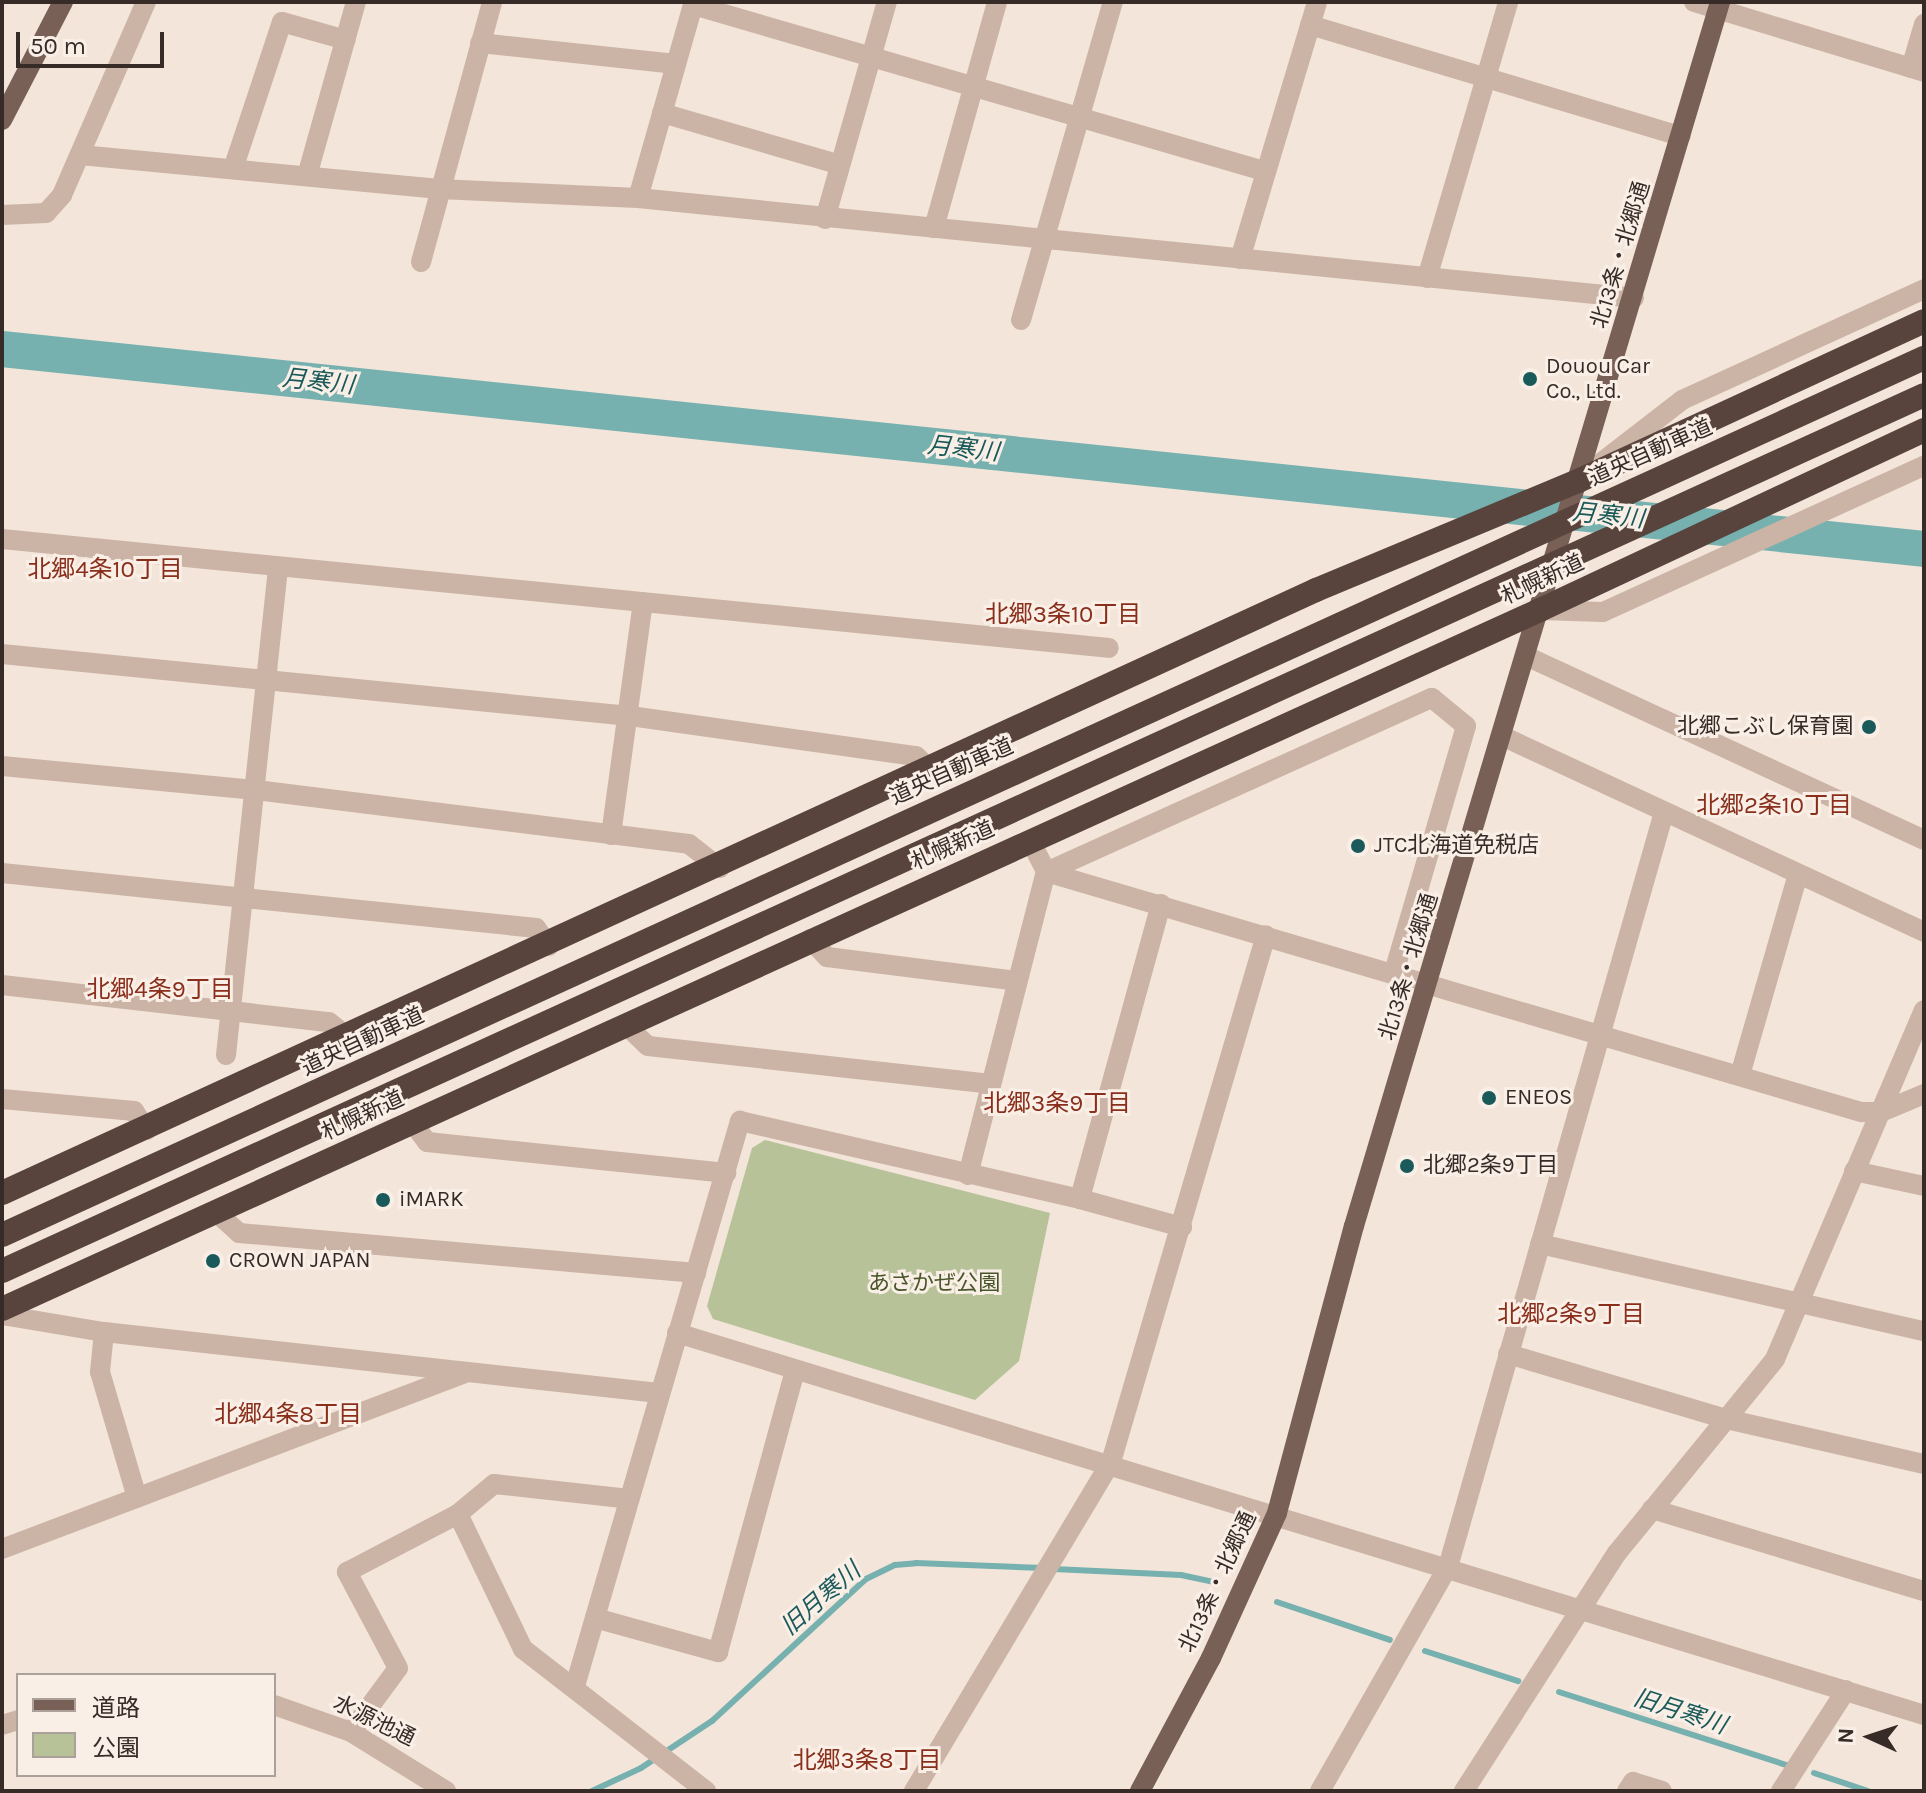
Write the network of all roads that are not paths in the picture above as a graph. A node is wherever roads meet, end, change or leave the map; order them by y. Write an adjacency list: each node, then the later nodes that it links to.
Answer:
1 (63, 2): 24 (main road)
2 (146, 2): 26 (street)
3 (356, 2): 15 (street)
4 (492, 2): 16 (street)
5 (887, 2): 17 (street)
6 (997, 2): 21 (street)
7 (1113, 2): 23 (street)
8 (1317, 2): 14 (street)
9 (1508, 2): 20 (street)
10 (1694, 2): 12 (street)
11 (694, 4): 17 (street); 18 (street)
12 (1719, 6): 19 (street); 25 (main road, 北13条・北郷通)
13 (1924, 24): 19 (street)
14 (1310, 25): 20 (street); 29 (street)
15 (346, 40): 28 (street); 30 (street)
16 (480, 43): 18 (street); 31 (street)
17 (871, 58): 21 (street); 27 (street)
18 (676, 64): 22 (street)
19 (1917, 70)
20 (1484, 78): 25 (street); 39 (street)
21 (971, 87): 23 (street); 35 (street)
22 (662, 113): 27 (street); 32 (street)
23 (1079, 118): 29 (street); 36 (street)
24 (2, 120)
25 (1681, 136): 41 (main road, 北13条・北郷通)
26 (80, 155): 28 (street); 33 (street)
27 (838, 164): 34 (street)
28 (233, 169): 30 (street)
29 (1264, 171): 37 (street)
30 (307, 176): 31 (street)
31 (439, 189): 32 (street); 38 (street)
32 (638, 198): 34 (street)
33 (2, 215)
34 (825, 219): 35 (street)
35 (934, 228): 36 (street)
36 (1046, 239): 37 (street); 42 (street)
37 (1240, 259): 39 (street)
38 (421, 262)
39 (1427, 278): 41 (street)
40 (1924, 289): 48 (street)
41 (1634, 298): 48 (main road, 北13条・北郷通)
42 (1021, 320)
43 (1924, 321): 48 (highway)
44 (1924, 358): 101 (highway, 道央自動車道)
45 (1924, 395): 103 (highway)
46 (1924, 430): 52 (highway, 札幌新道)
47 (1924, 466): 52 (street)
48 (1578, 481): 52 (main road, 北13条・北郷通); 60 (highway)
49 (2, 539): 50 (street)
50 (278, 568): 51 (street); 56 (street)
51 (643, 602): 53 (street); 57 (street)
52 (1540, 610): 55 (main road, 北13条・北郷通); 64 (highway, 札幌新道)
53 (1109, 648)
54 (2, 654): 56 (street)
55 (1526, 656): 58 (main road, 北13条・北郷通); 65 (street)
56 (267, 681): 57 (street); 61 (street)
57 (630, 716): 60 (street); 63 (street)
58 (1502, 736): 62 (street); 78 (main road, 北13条・北郷通)
59 (2, 766): 61 (street)
60 (932, 771): 66 (highway)
61 (256, 790): 63 (street); 70 (street)
62 (1664, 812): 69 (street); 83 (street)
63 (611, 835): 66 (street)
64 (1030, 840): 67 (street); 74 (highway, 札幌新道)
65 (1924, 840)
66 (720, 868): 75 (highway)
67 (1046, 872): 71 (street); 76 (street); 77 (street)
68 (2, 873): 70 (street)
69 (1798, 874): 72 (street); 86 (street)
70 (245, 896): 75 (street); 80 (street)
71 (1161, 904): 73 (street); 98 (street)
72 (1924, 932)
73 (1266, 935): 76 (street); 100 (street)
74 (810, 939): 77 (street); 82 (highway, 札幌新道)
75 (549, 946): 84 (highway)
76 (1394, 973): 78 (street)
77 (1016, 981): 87 (street)
78 (1429, 984): 83 (street); 121 (main road, 北13条・北郷通)
79 (2, 985): 80 (street)
80 (230, 1010): 84 (street); 85 (street)
81 (1924, 1010): 90 (street)
82 (626, 1025): 87 (street); 91 (highway, 札幌新道)
83 (1602, 1033): 86 (street); 102 (street)
84 (349, 1038): 92 (highway)
85 (226, 1055)
86 (1740, 1075): 90 (street)
87 (991, 1084): 95 (street)
88 (1924, 1094): 90 (street)
89 (2, 1099): 92 (street)
90 (1881, 1112): 93 (street)
91 (412, 1122): 94 (street); 99 (highway, 札幌新道)
92 (147, 1130): 97 (highway)
93 (1854, 1171): 96 (street); 105 (street)
94 (726, 1173): 95 (street); 104 (street)
95 (968, 1175): 98 (street)
96 (1924, 1186)
97 (2, 1193)
98 (1080, 1199): 100 (street)
99 (217, 1213): 104 (street); 106 (highway, 札幌新道)
100 (1182, 1227): 116 (street)
101 (2, 1235)
102 (1540, 1244): 105 (street); 111 (street)
103 (2, 1271)
104 (696, 1273): 110 (street)
105 (1800, 1303): 108 (street); 115 (street)
106 (2, 1309)
107 (2, 1315): 109 (street)
108 (1924, 1331)
109 (104, 1332): 113 (street); 118 (street)
110 (677, 1333): 112 (street); 114 (street)
111 (1508, 1354): 115 (street); 124 (street)
112 (795, 1370): 116 (street); 127 (street)
113 (468, 1372): 114 (street); 118 (street)
114 (659, 1393): 119 (street)
115 (1726, 1419): 117 (street); 120 (street)
116 (1111, 1462): 121 (street); 137 (street)
117 (1924, 1464)
118 (137, 1498): 123 (street)
119 (629, 1499): 122 (street); 127 (street)
120 (1652, 1509): 125 (street); 126 (street)
121 (1277, 1513): 124 (street); 138 (main road, 北13条・北郷通)
122 (458, 1514): 128 (street); 132 (street)
123 (2, 1549)
124 (1448, 1567): 126 (street); 139 (street)
125 (1924, 1591)
126 (1580, 1608): 129 (street); 140 (street)
127 (595, 1618): 128 (street)
128 (575, 1686): 133 (street)
129 (1846, 1690): 131 (street); 143 (street)
130 (276, 1706): 132 (street, 水源池通)
131 (1924, 1715)
132 (351, 1732): 134 (street, 水源池通)
133 (687, 1774): 135 (street); 136 (street)
134 (446, 1791)
135 (673, 1791)
136 (706, 1791)
137 (914, 1791)
138 (1140, 1791)
139 (1320, 1791)
140 (1464, 1791)
141 (1627, 1791): 142 (street)
142 (1662, 1791)
143 (1781, 1791)

